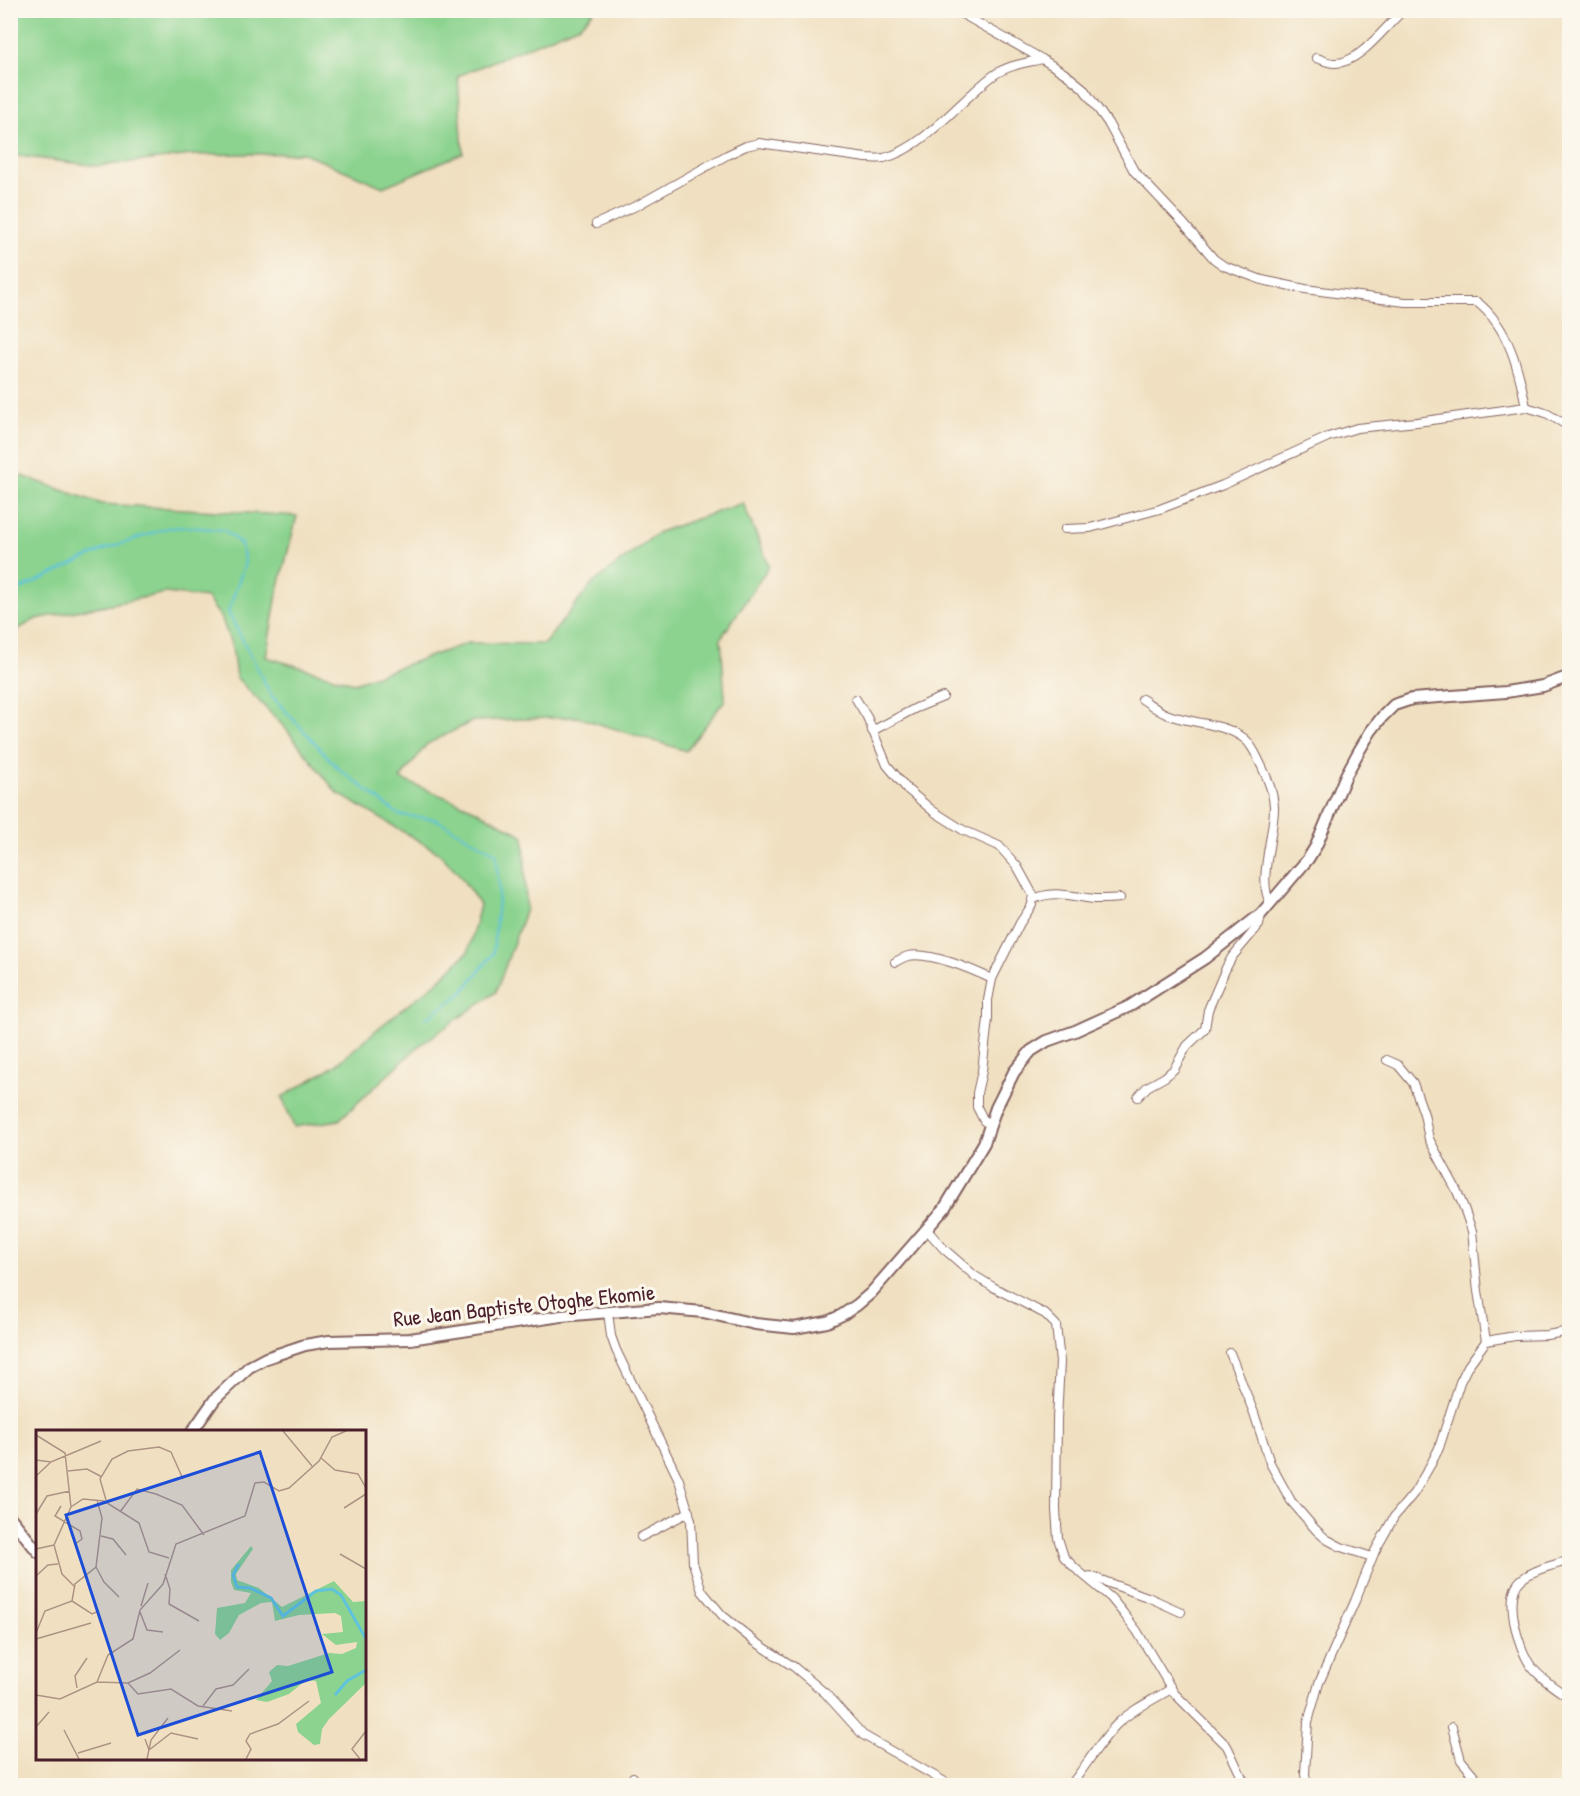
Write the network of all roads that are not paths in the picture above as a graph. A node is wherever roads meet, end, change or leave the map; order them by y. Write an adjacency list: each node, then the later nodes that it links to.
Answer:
1 (955, 10): 4 (street)
2 (1404, 10): 3 (street)
3 (1316, 58)
4 (1042, 59): 5 (street); 6 (street)
5 (596, 224)
6 (1526, 407): 7 (street); 8 (street)
7 (1569, 427)
8 (1065, 529)
9 (1569, 676): 15 (street, Rue Jean Baptiste Otoghe Ekomie)
10 (943, 697): 13 (street)
11 (856, 699): 13 (street)
12 (1142, 699): 15 (street)
13 (872, 730): 16 (street)
14 (1120, 898): 16 (street)
15 (1273, 898): 17 (street, Rue Jean Baptiste Otoghe Ekomie)
16 (1032, 900): 19 (street)
17 (1261, 914): 21 (street); 22 (street, Rue Jean Baptiste Otoghe Ekomie)
18 (895, 962): 19 (street)
19 (992, 979): 22 (street)
20 (1387, 1060): 26 (street)
21 (1138, 1097)
22 (991, 1125): 23 (street, Rue Jean Baptiste Otoghe Ekomie)
23 (927, 1230): 24 (street, Rue Jean Baptiste Otoghe Ekomie); 35 (street)
24 (608, 1312): 28 (street, Rue Jean Baptiste Otoghe Ekomie); 29 (street)
25 (1569, 1330): 26 (street)
26 (1486, 1341): 33 (street)
27 (1230, 1353): 33 (street)
28 (193, 1430)
29 (689, 1512): 31 (street); 42 (street)
30 (10, 1517): 32 (street)
31 (641, 1537)
32 (36, 1550)
33 (1372, 1557): 45 (street)
34 (1569, 1560): 38 (street)
35 (1080, 1572): 36 (street); 37 (street)
36 (1181, 1612)
37 (1171, 1689): 43 (street); 44 (street)
38 (1569, 1698)
39 (1452, 1727): 46 (street)
40 (633, 1777): 41 (street)
41 (636, 1785)
42 (952, 1785)
43 (1070, 1785)
44 (1246, 1785)
45 (1307, 1785)
46 (1483, 1785)

